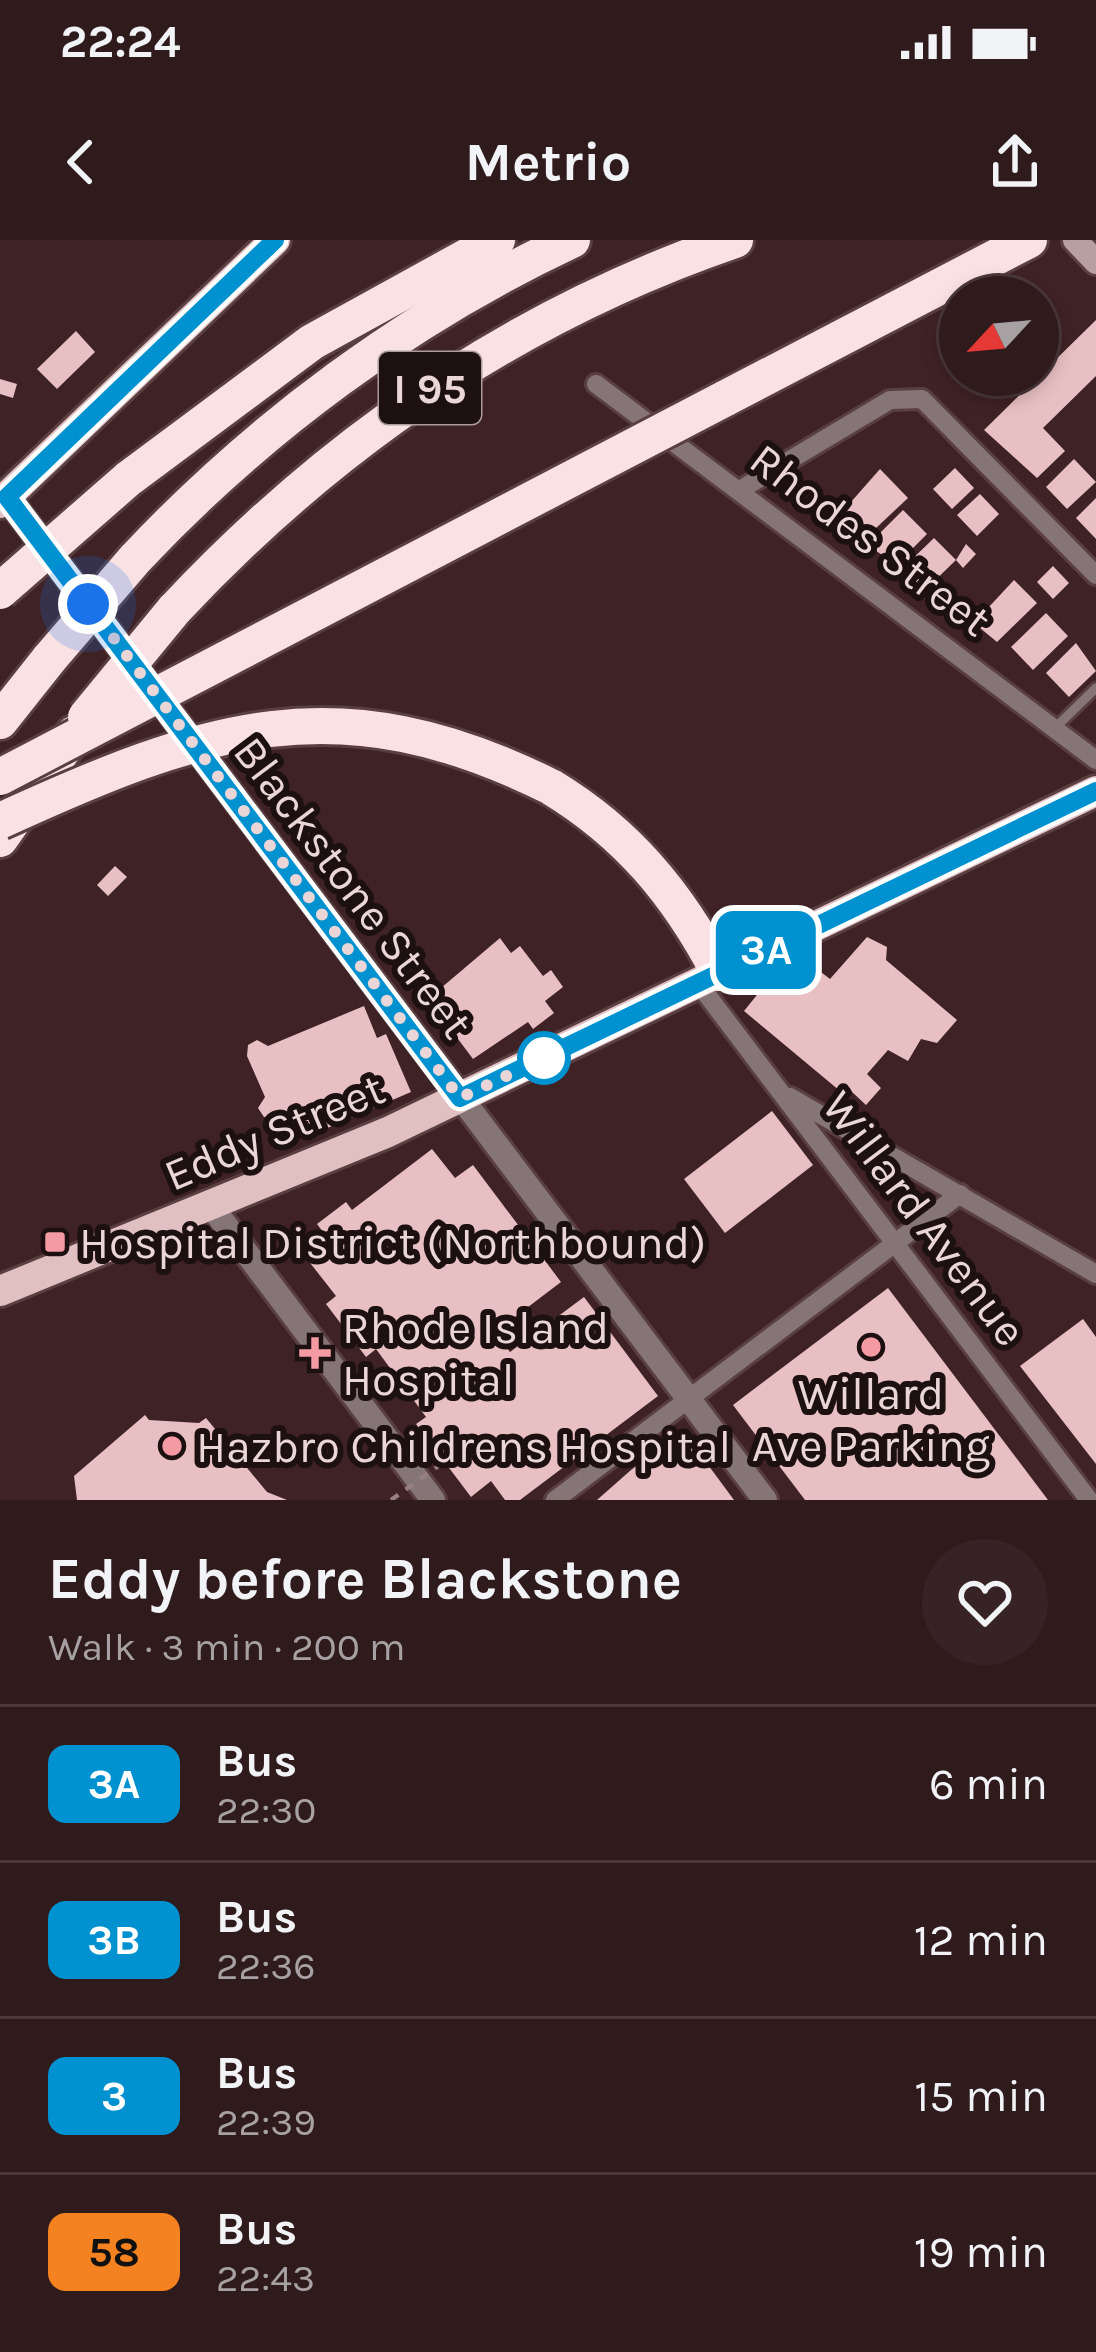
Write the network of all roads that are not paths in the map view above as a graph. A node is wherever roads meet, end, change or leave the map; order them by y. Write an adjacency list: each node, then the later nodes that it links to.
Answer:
1 (275, 240): 10 (main road)
2 (497, 240): 12 (highway, bridge)
3 (572, 240): 14 (highway, I 95, bridge)
4 (736, 240): 20 (highway, I 95, bridge)
5 (1075, 240): 7 (main road)
6 (1015, 247): 17 (highway, bridge)
7 (1096, 262)
8 (596, 384): 9 (street, Rhodes Street)
9 (740, 490): 11 (street); 15 (street, Rhodes Street)
10 (4, 500): 23 (street, Blackstone Street)
11 (1096, 575)
12 (0, 591)
13 (1096, 688): 15 (lane)
14 (0, 721)
15 (1056, 727): 16 (street, Rhodes Street)
16 (1096, 760)
17 (0, 777)
18 (1096, 791): 21 (main road, Eddy Street)
19 (0, 821): 21 (highway, bridge)
20 (0, 839)
21 (709, 978): 22 (street, Willard Avenue); 23 (main road, Eddy Street)
22 (781, 1092): 24 (street); 26 (street, Willard Avenue)
23 (460, 1098): 25 (main road, Eddy Street); 29 (street, Blackstone Street)
24 (960, 1195): 26 (street); 27 (street)
25 (211, 1206): 28 (main road, Eddy Street); 30 (street)
26 (896, 1244): 29 (street); 33 (street, Willard Avenue)
27 (1096, 1274)
28 (0, 1291)
29 (689, 1400): 31 (street); 32 (street, Blackstone Street)
30 (433, 1500)
31 (555, 1500)
32 (765, 1500)
33 (1089, 1500)

